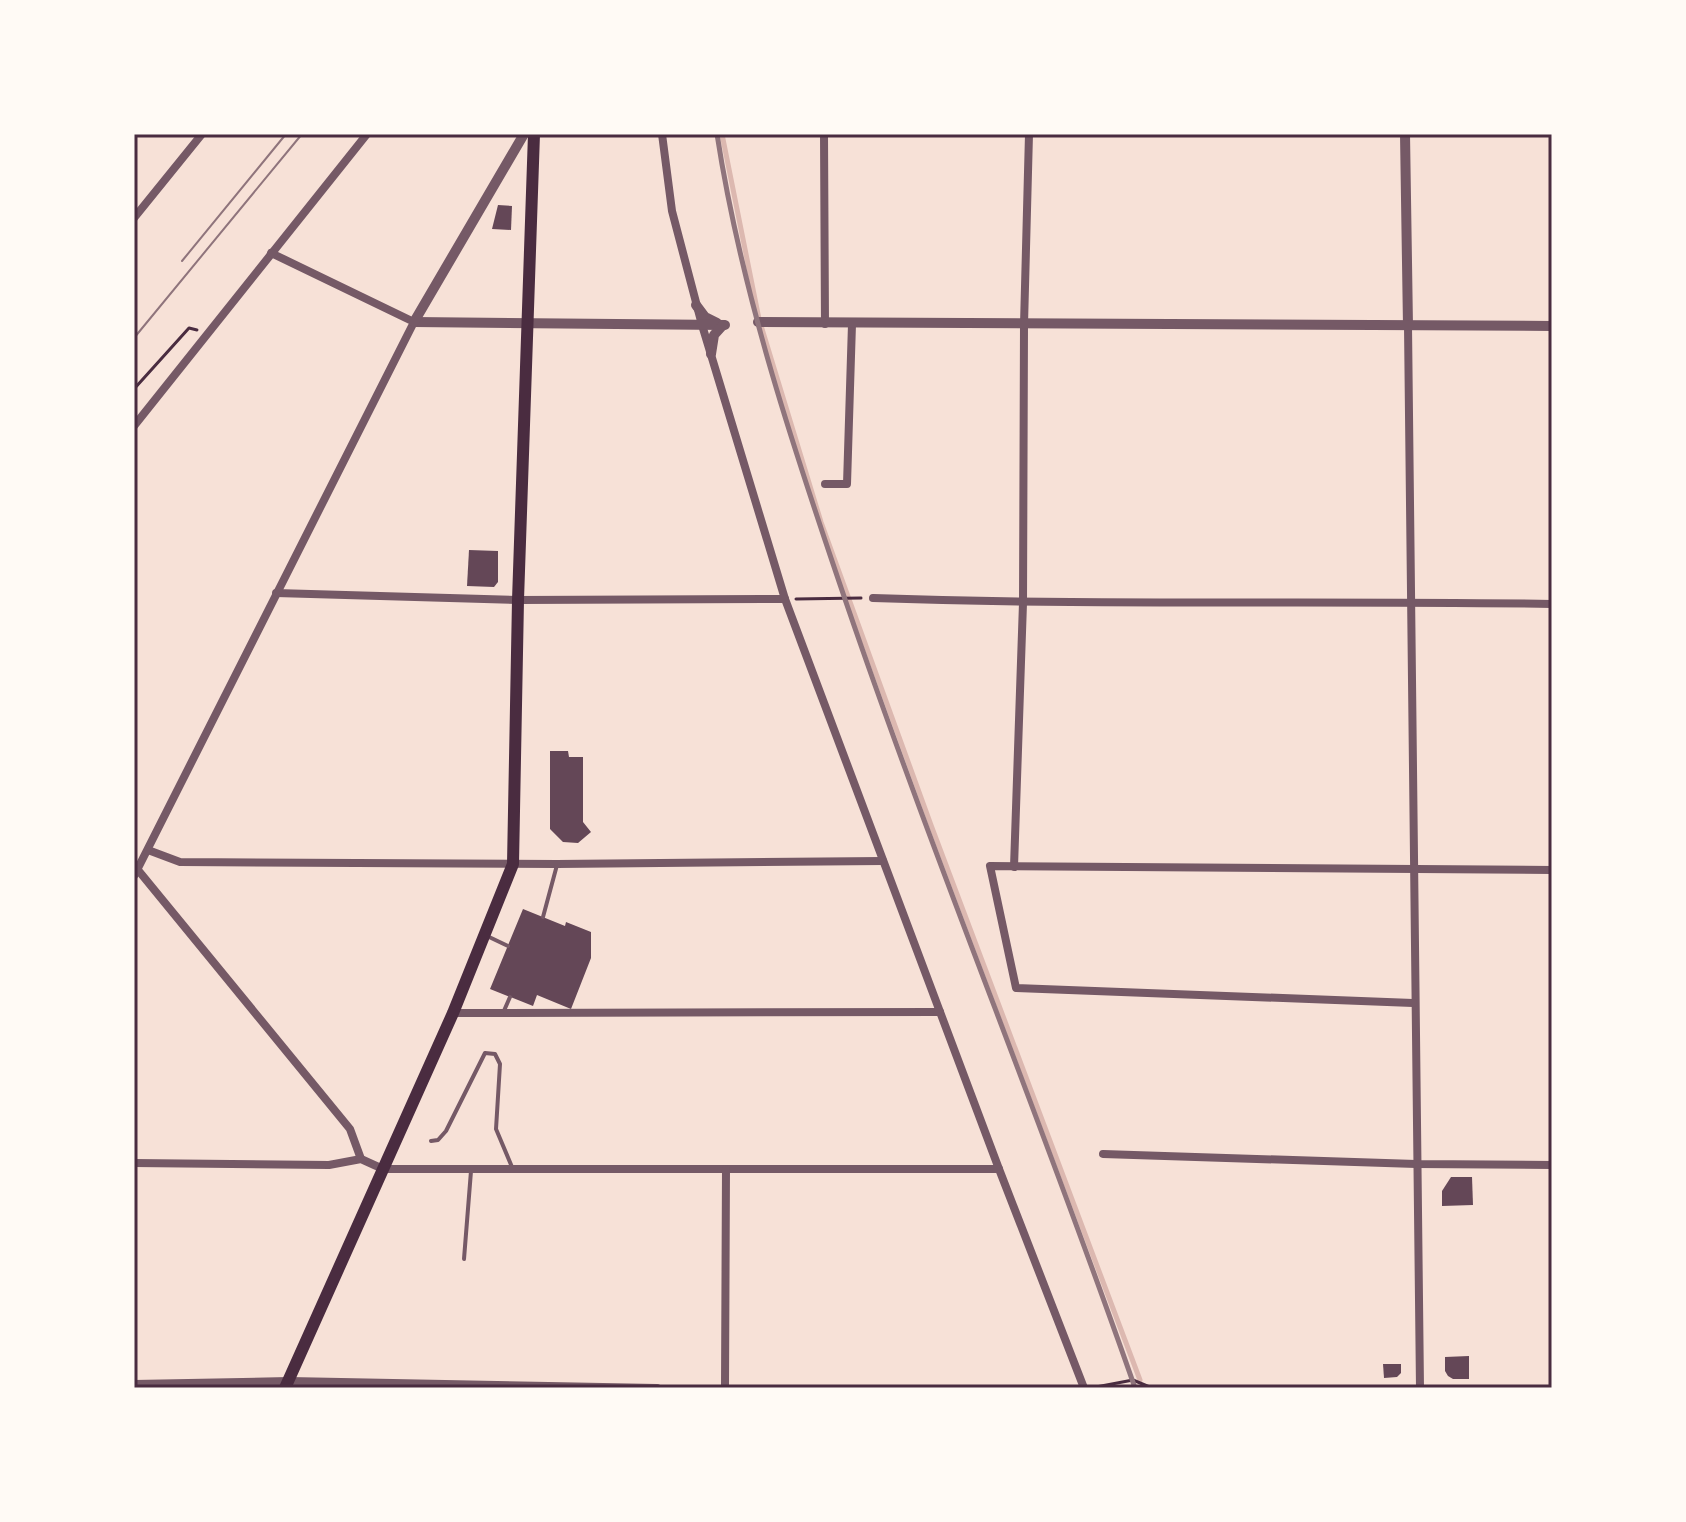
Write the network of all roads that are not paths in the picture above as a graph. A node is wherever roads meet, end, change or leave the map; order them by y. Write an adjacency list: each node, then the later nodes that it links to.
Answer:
1 (202, 134): 9 (street)
2 (367, 134): 10 (street)
3 (524, 134): 13 (street)
4 (534, 134): 12 (main road)
5 (662, 134): 11 (street)
6 (824, 134): 15 (street)
7 (1029, 134): 19 (street)
8 (1405, 134): 20 (street)
9 (134, 218)
10 (271, 253): 13 (street); 23 (street)
11 (696, 305): 17 (street); 18 (street)
12 (529, 321): 13 (street); 17 (street); 28 (main road)
13 (414, 322): 25 (street)
14 (758, 322): 15 (street)
15 (825, 324): 16 (street)
16 (852, 324): 19 (street); 24 (street)
17 (702, 325): 18 (street); 22 (street)
18 (724, 325): 22 (street)
19 (1024, 325): 20 (street); 30 (street)
20 (1408, 326): 21 (street); 29 (street)
21 (1552, 326)
22 (711, 354): 27 (street)
23 (134, 426)
24 (825, 484)
25 (276, 593): 28 (street); 32 (street)
26 (873, 598): 30 (street)
27 (785, 599): 28 (street); 33 (street)
28 (518, 600): 34 (main road)
29 (1412, 601): 30 (street); 31 (street); 38 (street)
30 (1023, 603): 36 (street)
31 (1552, 604)
32 (148, 850): 34 (street); 39 (street)
33 (883, 861): 35 (street); 45 (street)
34 (513, 864): 35 (street); 41 (main road)
35 (557, 864): 40 (lane)
36 (1014, 867): 38 (street); 44 (street)
37 (1552, 870): 38 (street)
38 (1412, 871): 44 (street)
39 (136, 873): 50 (street)
40 (543, 917)
41 (484, 935): 42 (lane); 46 (main road)
42 (508, 946)
43 (510, 997): 47 (lane)
44 (1413, 1003): 52 (street)
45 (940, 1012): 47 (street); 58 (street)
46 (453, 1013): 47 (street); 54 (main road)
47 (503, 1013)
48 (431, 1141): 56 (lane)
49 (1103, 1154): 52 (street)
50 (361, 1159): 51 (street); 54 (street)
51 (134, 1163)
52 (1416, 1164): 53 (street); 65 (street)
53 (1552, 1165)
54 (383, 1169): 55 (street); 61 (main road)
55 (471, 1169): 56 (street); 59 (lane)
56 (513, 1169): 57 (street)
57 (726, 1169): 58 (street); 63 (street)
58 (999, 1169): 64 (street)
59 (464, 1259)
60 (134, 1384): 61 (street)
61 (287, 1384): 62 (street)
62 (657, 1388)
63 (725, 1388)
64 (1084, 1388)
65 (1420, 1388)

